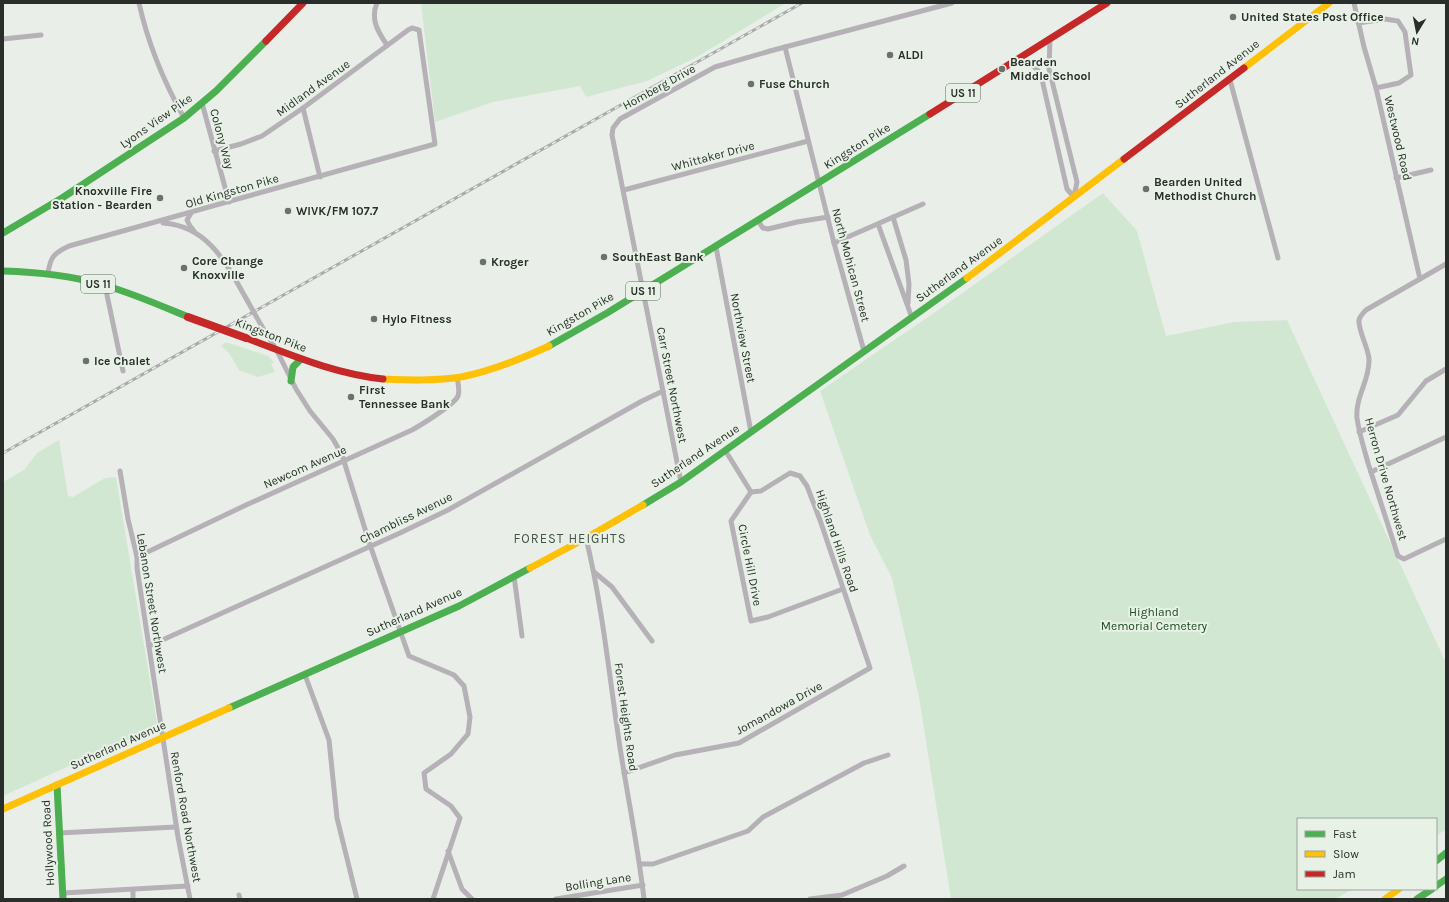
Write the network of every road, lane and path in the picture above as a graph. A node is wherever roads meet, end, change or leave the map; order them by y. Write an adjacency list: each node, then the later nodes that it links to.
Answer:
1 (139, 3): 19 (street)
2 (303, 3): 17 (main road, Lyons View Pike)
3 (377, 3): 12 (street)
4 (952, 3): 13 (street, Homberg Drive)
5 (1107, 3): 10 (main road, Kingston Pike / US 11)
6 (1329, 3): 15 (main road, Sutherland Avenue)
7 (1354, 3): 8 (street, Westwood Road)
8 (1358, 23): 16 (street, Westwood Road); 16 (street)
9 (41, 35): 11 (street)
10 (1050, 39): 14 (main road, Kingston Pike / US 11); 28 (street)
11 (3, 40)
12 (387, 45): 18 (street, Midland Avenue); 21 (street, Midland Avenue)
13 (785, 47): 20 (street, North Mohican Street); 27 (street, Homberg Drive)
14 (1019, 58): 26 (main road, Kingston Pike / US 11); 28 (street)
15 (1230, 80): 28 (main road, Sutherland Avenue); 41 (street)
16 (1376, 88): 25 (street, Westwood Road)
17 (202, 103): 19 (main road, Lyons View Pike); 22 (street, Colony Way)
18 (303, 108): 22 (street, Midland Avenue); 24 (street)
19 (184, 118): 37 (main road, Lyons View Pike)
20 (808, 141): 26 (street, North Mohican Street); 27 (street, Whittaker Drive)
21 (436, 144): 24 (street, Old Kingston Pike)
22 (214, 151): 29 (street, Colony Way)
23 (1431, 170): 25 (street)
24 (320, 177): 29 (street, Old Kingston Pike)
25 (1396, 178): 45 (street, Westwood Road)
26 (820, 184): 32 (street, North Mohican Street); 34 (main road, Kingston Pike / US 11)
27 (624, 190): 47 (street, Homberg Drive)
28 (1074, 197): 49 (main road, Sutherland Avenue)
29 (229, 202): 31 (street, Old Kingston Pike)
30 (923, 204): 33 (street)
31 (191, 213): 35 (street, Old Kingston Pike); 38 (street)
32 (828, 217): 34 (street); 39 (street, North Mohican Street)
33 (893, 217): 36 (street); 48 (street)
34 (758, 221): 40 (main road, Kingston Pike / US 11)
35 (158, 222): 38 (street); 44 (street, Old Kingston Pike)
36 (878, 224): 39 (street); 48 (street)
37 (3, 232)
38 (196, 233): 50 (street, bridge)
39 (834, 243): 51 (street, North Mohican Street)
40 (716, 247): 47 (main road, Kingston Pike / US 11); 58 (street, Northview Street)
41 (1278, 258)
42 (1446, 264): 45 (street, Herron Drive Northwest)
43 (3, 271): 44 (main road, Kingston Pike / US 11)
44 (48, 274): 46 (main road, Kingston Pike / US 11)
45 (1420, 279): 59 (street, Herron Drive Northwest)
46 (107, 286): 50 (main road, Kingston Pike / US 11, bridge); 54 (street)
47 (643, 292): 55 (main road, Kingston Pike / US 11); 57 (street, Carr Street Northwest)
48 (908, 306): 49 (street)
49 (912, 318): 51 (main road, Sutherland Avenue)
50 (276, 349): 52 (main road, Kingston Pike / US 11); 56 (street)
51 (864, 351): 58 (main road, Sutherland Avenue)
52 (301, 359): 55 (main road, Kingston Pike / US 11); 56 (main road)
53 (1446, 369): 59 (street)
54 (123, 371)
55 (457, 377): 62 (street, Newcom Avenue)
56 (292, 381): 62 (street)
57 (663, 391): 65 (street, Carr Street Northwest); 69 (street, Chambliss Avenue)
58 (751, 432): 61 (main road, Sutherland Avenue)
59 (1360, 432): 64 (street, Herron Drive Northwest)
60 (1446, 437): 64 (street)
61 (726, 450): 65 (main road, Sutherland Avenue); 66 (street)
62 (344, 460): 69 (street); 70 (street, Newcom Avenue)
63 (120, 471): 70 (street, Lebanon Street Northwest)
64 (1371, 472): 68 (street, Herron Drive Northwest)
65 (681, 482): 67 (main road, Sutherland Avenue)
66 (751, 492): 73 (street, Highland Hills Road); 73 (street, Circle Hill Drive)
67 (586, 538): 71 (street, Forest Heights Road); 72 (main road, Sutherland Avenue)
68 (1446, 539)
69 (370, 545): 74 (street); 77 (street, Chambliss Avenue)
70 (137, 557): 77 (street, Lebanon Street Northwest)
71 (594, 572): 76 (street); 82 (street, Forest Heights Road)
72 (514, 576): 74 (main road, Sutherland Avenue); 75 (street)
73 (843, 589): 78 (street, Highland Hills Road)
74 (400, 631): 79 (main road, Sutherland Avenue); 87 (street)
75 (522, 636)
76 (652, 641)
77 (149, 646): 80 (street, Lebanon Street Northwest)
78 (870, 668): 82 (street, Jomandowa Drive)
79 (305, 675): 80 (main road, Sutherland Avenue); 102 (street)
80 (163, 738): 83 (main road, Sutherland Avenue); 85 (street, Renford Road Northwest)
81 (888, 754): 90 (street)
82 (624, 773): 90 (street, Forest Heights Road)
83 (57, 785): 84 (main road, Sutherland Avenue); 86 (main road, Hollywood Road)
84 (3, 809)
85 (176, 827): 86 (street); 95 (street, Renford Road Northwest)
86 (59, 833): 99 (main road, Hollywood Road)
87 (448, 852): 103 (street); 104 (street)
88 (1446, 853): 89 (main road)
89 (1437, 860)
90 (640, 864): 93 (street, Forest Heights Road)
91 (904, 866): 107 (street)
92 (1446, 880): 94 (main road)
93 (643, 885): 105 (street, Bolling Lane); 106 (street, Forest Heights Road)
94 (1437, 885)
95 (188, 886): 96 (street); 101 (street, Renford Road Northwest)
96 (133, 890): 99 (street); 100 (street)
97 (1398, 890): 108 (main road)
98 (1430, 890): 109 (main road)
99 (63, 896)
100 (133, 899)
101 (190, 899)
102 (357, 899)
103 (433, 899)
104 (472, 899)
105 (556, 899)
106 (644, 899)
107 (811, 899)
108 (1385, 899)
109 (1417, 899)

